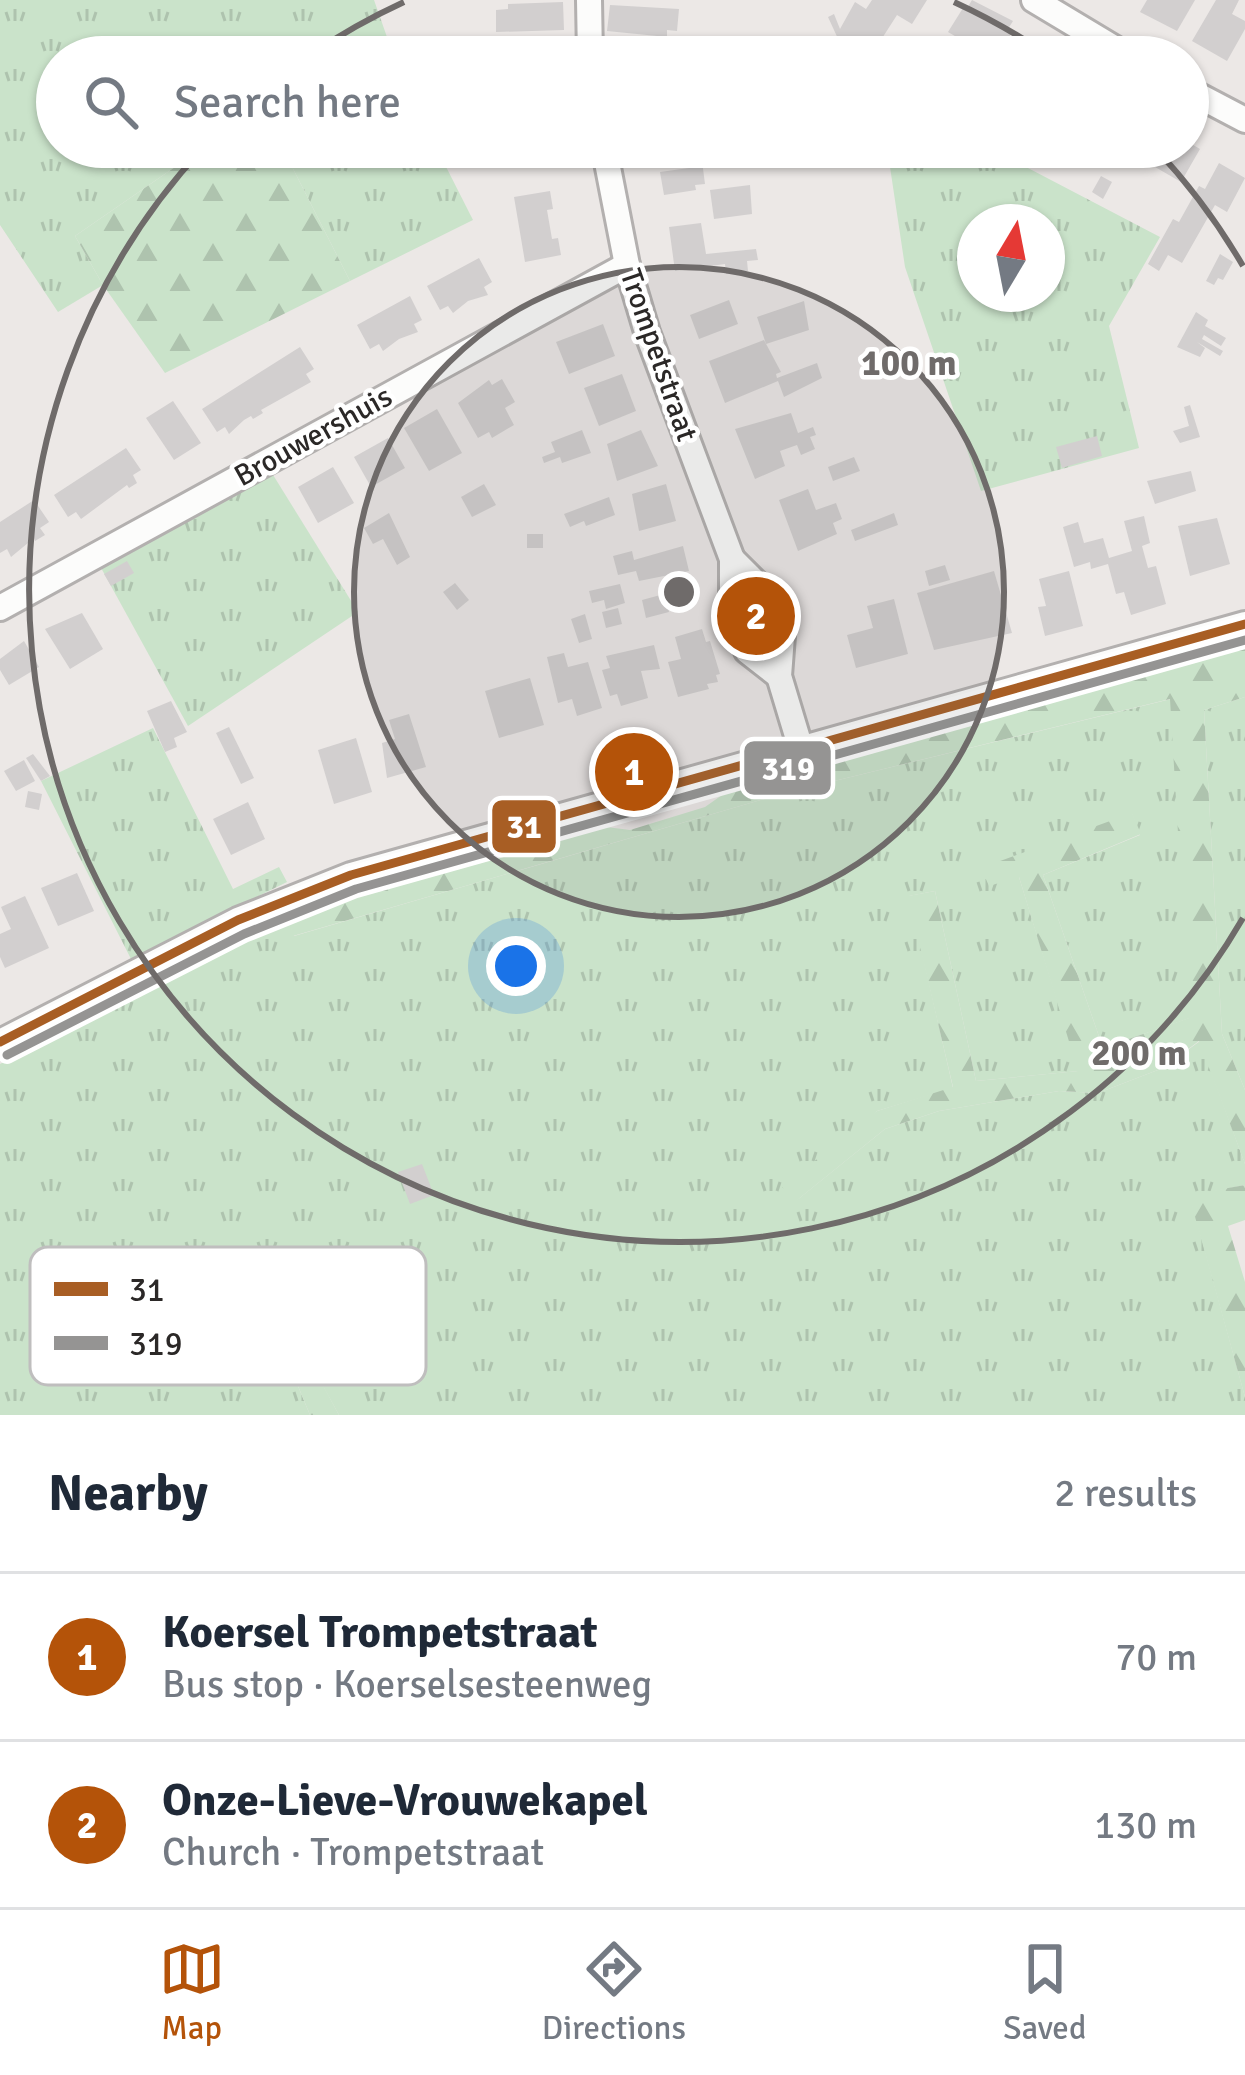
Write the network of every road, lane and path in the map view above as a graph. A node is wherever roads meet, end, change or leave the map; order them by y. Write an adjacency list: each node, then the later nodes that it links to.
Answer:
1 (589, 0): 3 (street)
2 (1034, 0): 4 (street)
3 (590, 36)
4 (1094, 36)
5 (1209, 101): 6 (street)
6 (1245, 120)
7 (608, 168): 8 (street, Trompetstraat)
8 (627, 266): 9 (street, Trompetstraat); 10 (street, Brouwershuis)
9 (732, 559): 12 (street, Trompetstraat); 12 (street, Trompetstraat)
10 (0, 608)
11 (1245, 624): 13 (street)
12 (779, 676): 13 (street, Trompetstraat)
13 (801, 749): 14 (street)
14 (0, 1042)

